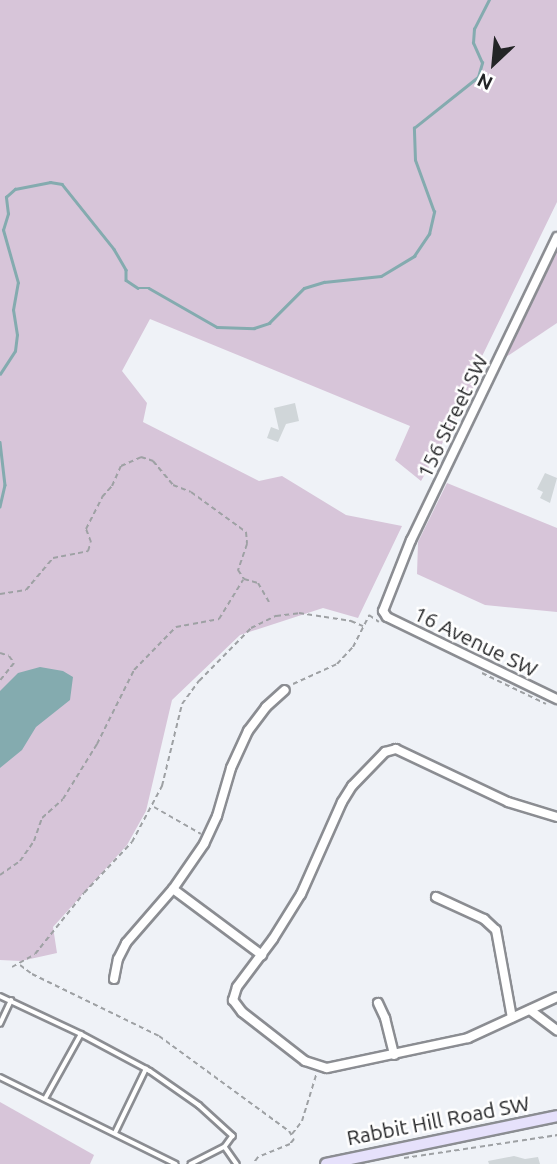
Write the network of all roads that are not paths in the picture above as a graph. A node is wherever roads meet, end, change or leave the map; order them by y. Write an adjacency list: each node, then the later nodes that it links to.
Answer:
1 (557, 237): 2 (street, 156 Street SW)
2 (383, 611): 4 (street, 16 Avenue SW)
3 (285, 690): 6 (street)
4 (557, 699)
5 (557, 817): 8 (street)
6 (173, 889): 8 (street); 9 (street)
7 (436, 897): 15 (street)
8 (262, 955): 19 (street)
9 (114, 979)
10 (0, 996): 11 (lane)
11 (12, 999): 16 (lane); 18 (lane)
12 (556, 1000): 14 (street)
13 (378, 1003): 19 (street)
14 (530, 1010): 15 (street); 17 (street)
15 (512, 1018): 19 (street)
16 (0, 1024)
17 (557, 1030)
18 (81, 1034): 20 (lane); 22 (lane)
19 (394, 1055)
20 (146, 1069): 24 (lane); 25 (lane)
21 (0, 1077): 22 (lane)
22 (45, 1099): 24 (lane)
23 (557, 1116): 29 (main road, Rabbit Hill Road SW)
24 (116, 1133): 26 (lane)
25 (225, 1147): 27 (lane); 28 (lane)
26 (176, 1164)
27 (191, 1164)
28 (237, 1164)
29 (326, 1164)

